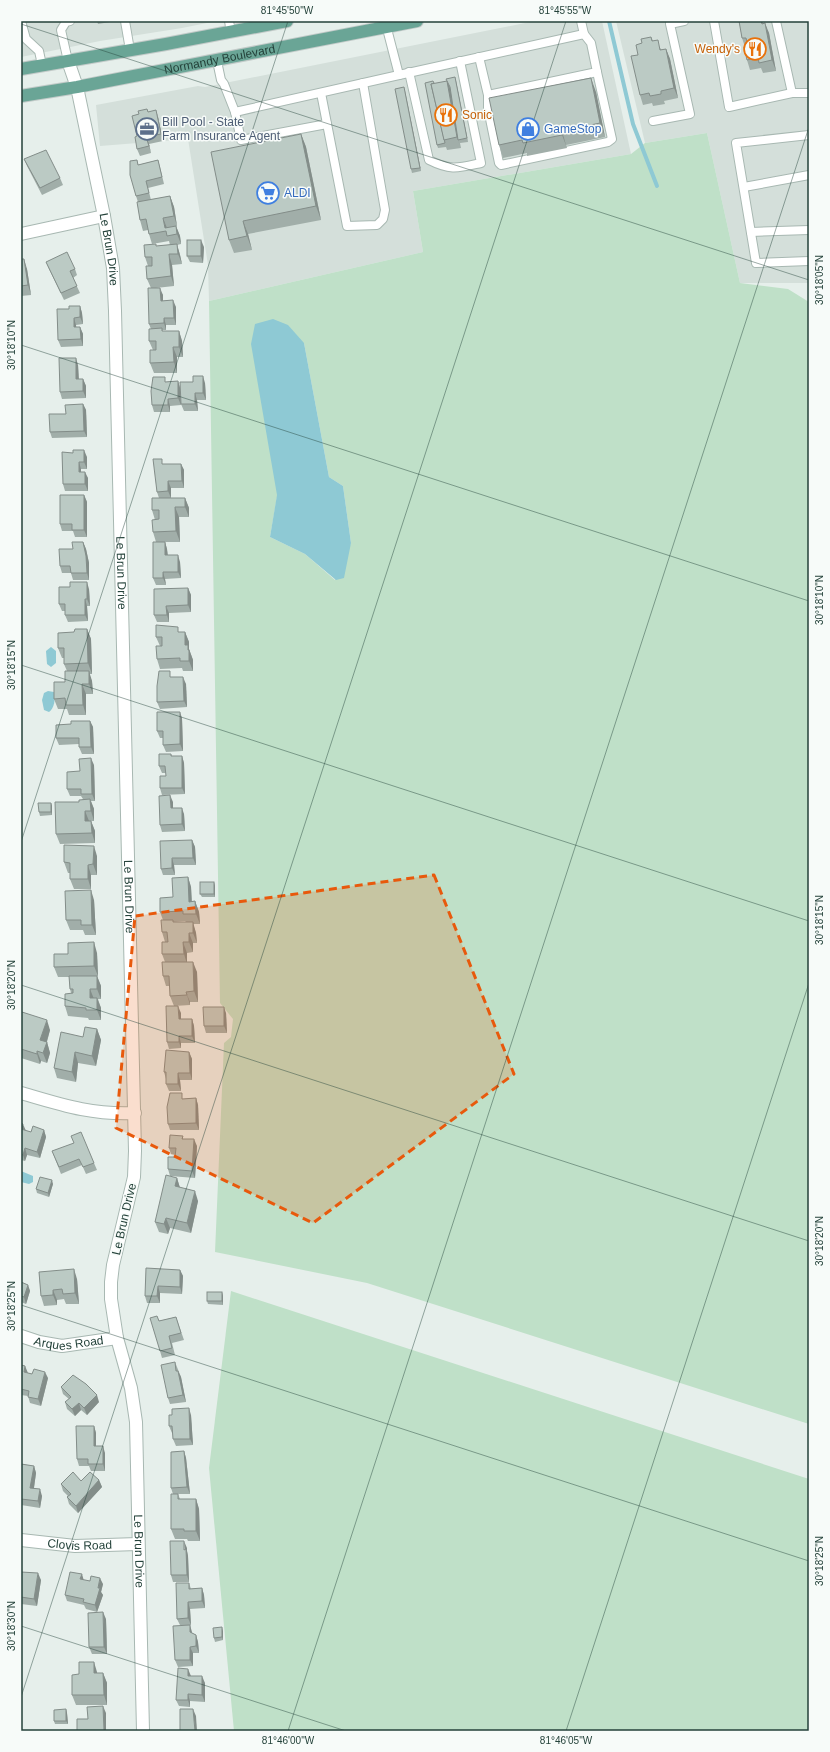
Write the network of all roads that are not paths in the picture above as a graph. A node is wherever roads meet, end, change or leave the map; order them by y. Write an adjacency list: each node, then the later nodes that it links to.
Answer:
1 (21, 21): 18 (lane)
2 (70, 21): 15 (lane)
3 (125, 21): 13 (lane)
4 (288, 21): 11 (main road, Normandy Boulevard)
5 (417, 21): 10 (main road, Normandy Boulevard)
6 (581, 21): 12 (lane)
7 (684, 21): 31 (lane)
8 (714, 21): 26 (lane)
9 (776, 21): 26 (lane)
10 (385, 24): 16 (main road, Normandy Boulevard); 22 (lane)
11 (230, 27): 13 (main road, Normandy Boulevard)
12 (584, 34): 14 (lane); 21 (lane)
13 (130, 50): 15 (main road, Normandy Boulevard)
14 (479, 57): 17 (lane); 28 (lane)
15 (68, 61): 18 (main road, Normandy Boulevard); 24 (street, Le Brun Drive)
16 (216, 61): 24 (main road, Normandy Boulevard); 30 (lane)
17 (460, 61): 20 (lane); 20 (lane)
18 (42, 65): 19 (main road, Normandy Boulevard)
19 (21, 69)
20 (409, 72): 22 (lane)
21 (597, 72): 28 (lane); 28 (lane)
22 (399, 75): 23 (lane)
23 (363, 83): 25 (lane); 32 (lane)
24 (77, 87): 29 (main road, Normandy Boulevard); 36 (street, Le Brun Drive)
25 (321, 93): 30 (lane); 32 (lane)
26 (792, 93): 27 (lane)
27 (809, 93)
28 (488, 95)
29 (21, 96)
30 (235, 112): 32 (lane)
31 (653, 122)
32 (327, 124)
33 (809, 135): 35 (lane)
34 (809, 175): 35 (lane)
35 (744, 187): 38 (lane)
36 (104, 216): 39 (street); 42 (street, Le Brun Drive)
37 (809, 230): 38 (lane)
38 (751, 232): 40 (lane)
39 (21, 234)
40 (809, 261)
41 (21, 1093): 42 (street)
42 (135, 1113): 44 (street, Le Brun Drive)
43 (21, 1336): 44 (street, Arques Road)
44 (117, 1338): 46 (street, Le Brun Drive)
45 (21, 1540): 46 (street, Clovis Road)
46 (138, 1544): 47 (street, Le Brun Drive)
47 (143, 1731)

